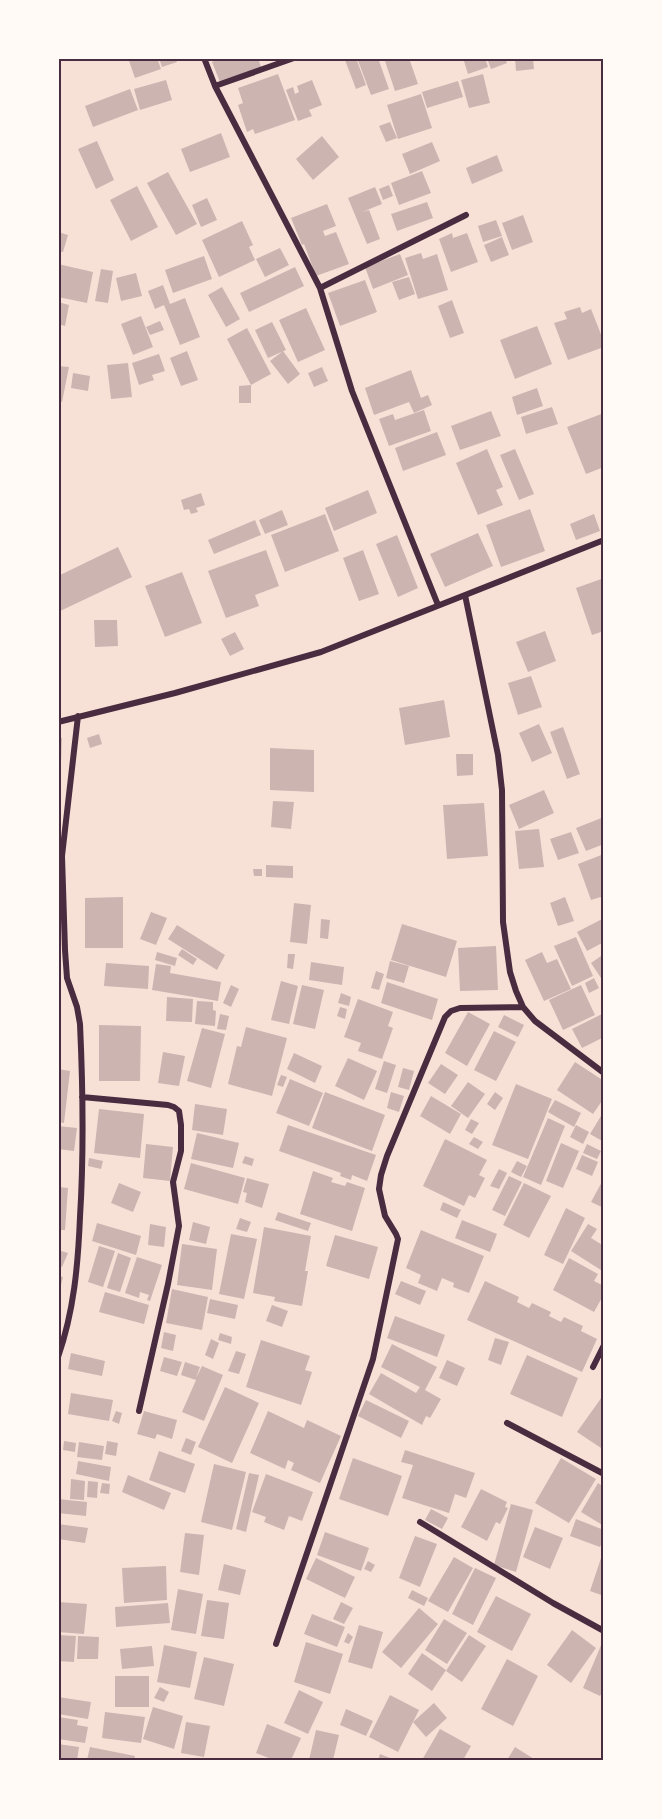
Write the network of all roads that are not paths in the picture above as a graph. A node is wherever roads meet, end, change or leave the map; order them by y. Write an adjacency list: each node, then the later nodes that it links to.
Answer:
1 (204, 58): 3 (street)
2 (294, 58): 3 (street)
3 (215, 86): 5 (street)
4 (466, 215): 5 (street)
5 (320, 288): 8 (street)
6 (603, 540): 7 (street)
7 (465, 595): 8 (street); 11 (street)
8 (438, 605): 9 (street)
9 (78, 716): 10 (street); 13 (street)
10 (58, 722)
11 (523, 1007): 12 (street); 22 (street)
12 (603, 1073)
13 (82, 1097): 15 (street); 17 (street)
14 (603, 1345): 16 (street)
15 (58, 1357)
16 (593, 1367)
17 (139, 1411)
18 (507, 1423): 19 (street)
19 (603, 1474)
20 (420, 1522): 21 (street)
21 (603, 1631)
22 (276, 1644)

